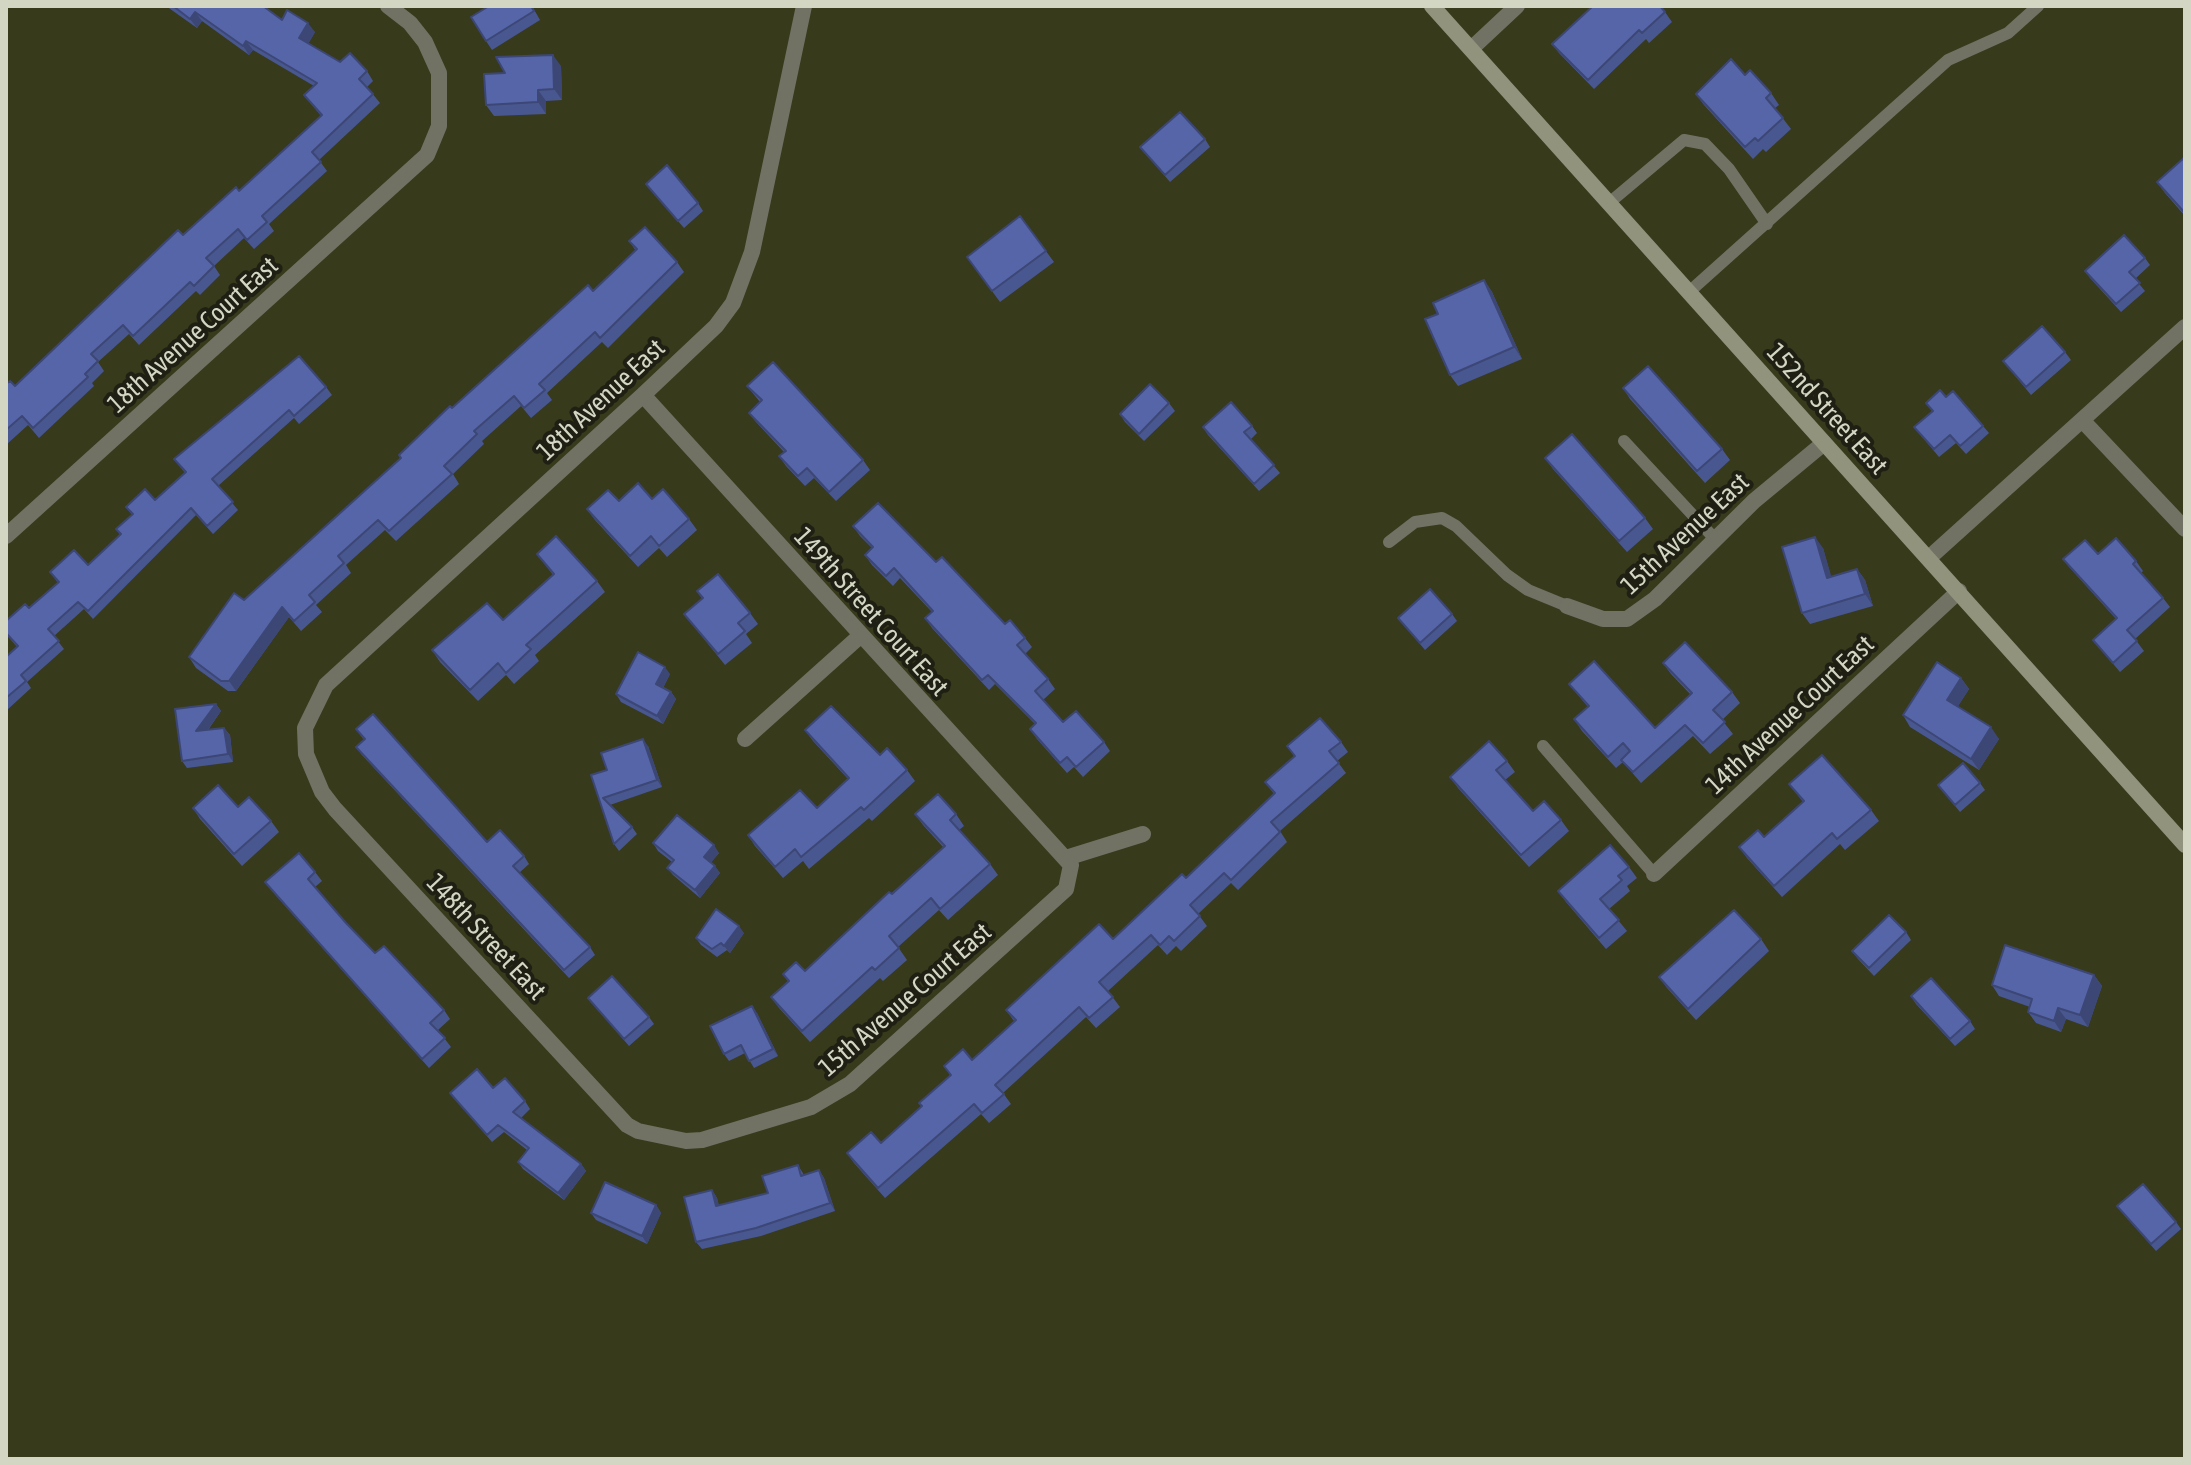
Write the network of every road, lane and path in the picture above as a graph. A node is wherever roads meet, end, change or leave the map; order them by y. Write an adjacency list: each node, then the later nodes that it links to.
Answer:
1 (388, 6): 16 (street, 18th Avenue Court East)
2 (804, 6): 11 (street, 18th Avenue East)
3 (1432, 6): 6 (main road, 152nd Street East)
4 (1517, 6): 6 (street)
5 (2038, 6): 8 (lane)
6 (1471, 49): 7 (main road, 152nd Street East)
7 (1609, 203): 8 (lane); 9 (main road, 152nd Street East)
8 (1767, 224): 9 (lane)
9 (1689, 292): 14 (main road, 152nd Street East)
10 (2185, 327): 12 (street)
11 (643, 395): 22 (street, 149th Street Court East); 25 (street, 18th Avenue East)
12 (2082, 420): 15 (street); 19 (street)
13 (1624, 441): 17 (lane)
14 (1824, 443): 17 (street, 15th Avenue East); 19 (main road, 152nd Street East)
15 (2185, 529)
16 (6, 536)
17 (1715, 539): 21 (street, 15th Avenue East)
18 (1389, 542): 21 (lane)
19 (1930, 557): 20 (main road, 152nd Street East)
20 (1959, 591): 27 (main road, 152nd Street East); 29 (street, 14th Avenue Court East)
21 (1567, 606)
22 (860, 636): 23 (street); 28 (street, 149th Street Court East)
23 (745, 739)
24 (1543, 746): 29 (lane)
25 (306, 754): 30 (street, 148th Street East)
26 (1143, 834): 28 (street)
27 (2185, 845)
28 (1066, 858): 30 (street, 15th Avenue Court East)
29 (1654, 874)
30 (652, 1135)

